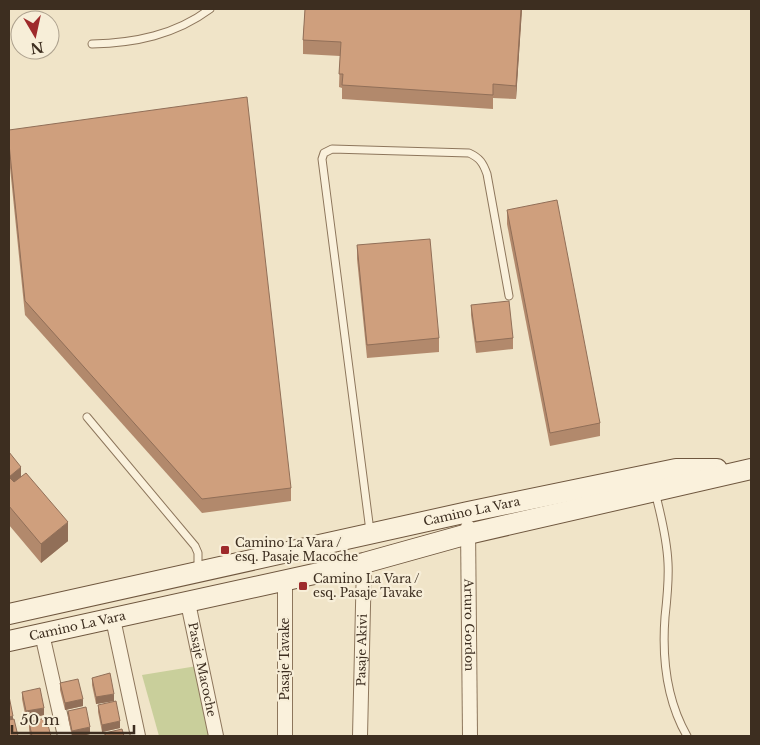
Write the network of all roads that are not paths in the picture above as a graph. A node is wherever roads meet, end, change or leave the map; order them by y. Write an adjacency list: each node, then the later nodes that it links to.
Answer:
1 (210, 9): 2 (lane)
2 (92, 44)
3 (509, 296): 8 (lane)
4 (87, 417): 11 (lane)
5 (749, 469): 6 (street, Camino La Vara); 7 (street, Camino La Vara)
6 (655, 491): 9 (street, Camino La Vara); 24 (lane)
7 (468, 512): 8 (street, Camino La Vara); 9 (street, Arturo Gordon)
8 (370, 534): 11 (street, Camino La Vara)
9 (468, 534): 10 (street, Camino La Vara); 23 (street, Arturo Gordon)
10 (364, 563): 12 (street, Camino La Vara); 22 (street, Pasaje Akivi)
11 (198, 572): 13 (street); 14 (street, Camino La Vara)
12 (285, 581): 13 (street, Camino La Vara); 21 (street, Pasaje Tavake)
13 (196, 601): 15 (street, Camino La Vara); 20 (street, Pasaje Macoche)
14 (9, 614)
15 (113, 619): 16 (street, Camino La Vara); 19 (street)
16 (42, 634): 17 (street, Camino La Vara); 18 (street)
17 (9, 641)
18 (65, 736)
19 (138, 736)
20 (216, 736)
21 (285, 736)
22 (360, 736)
23 (470, 736)
24 (687, 736)

